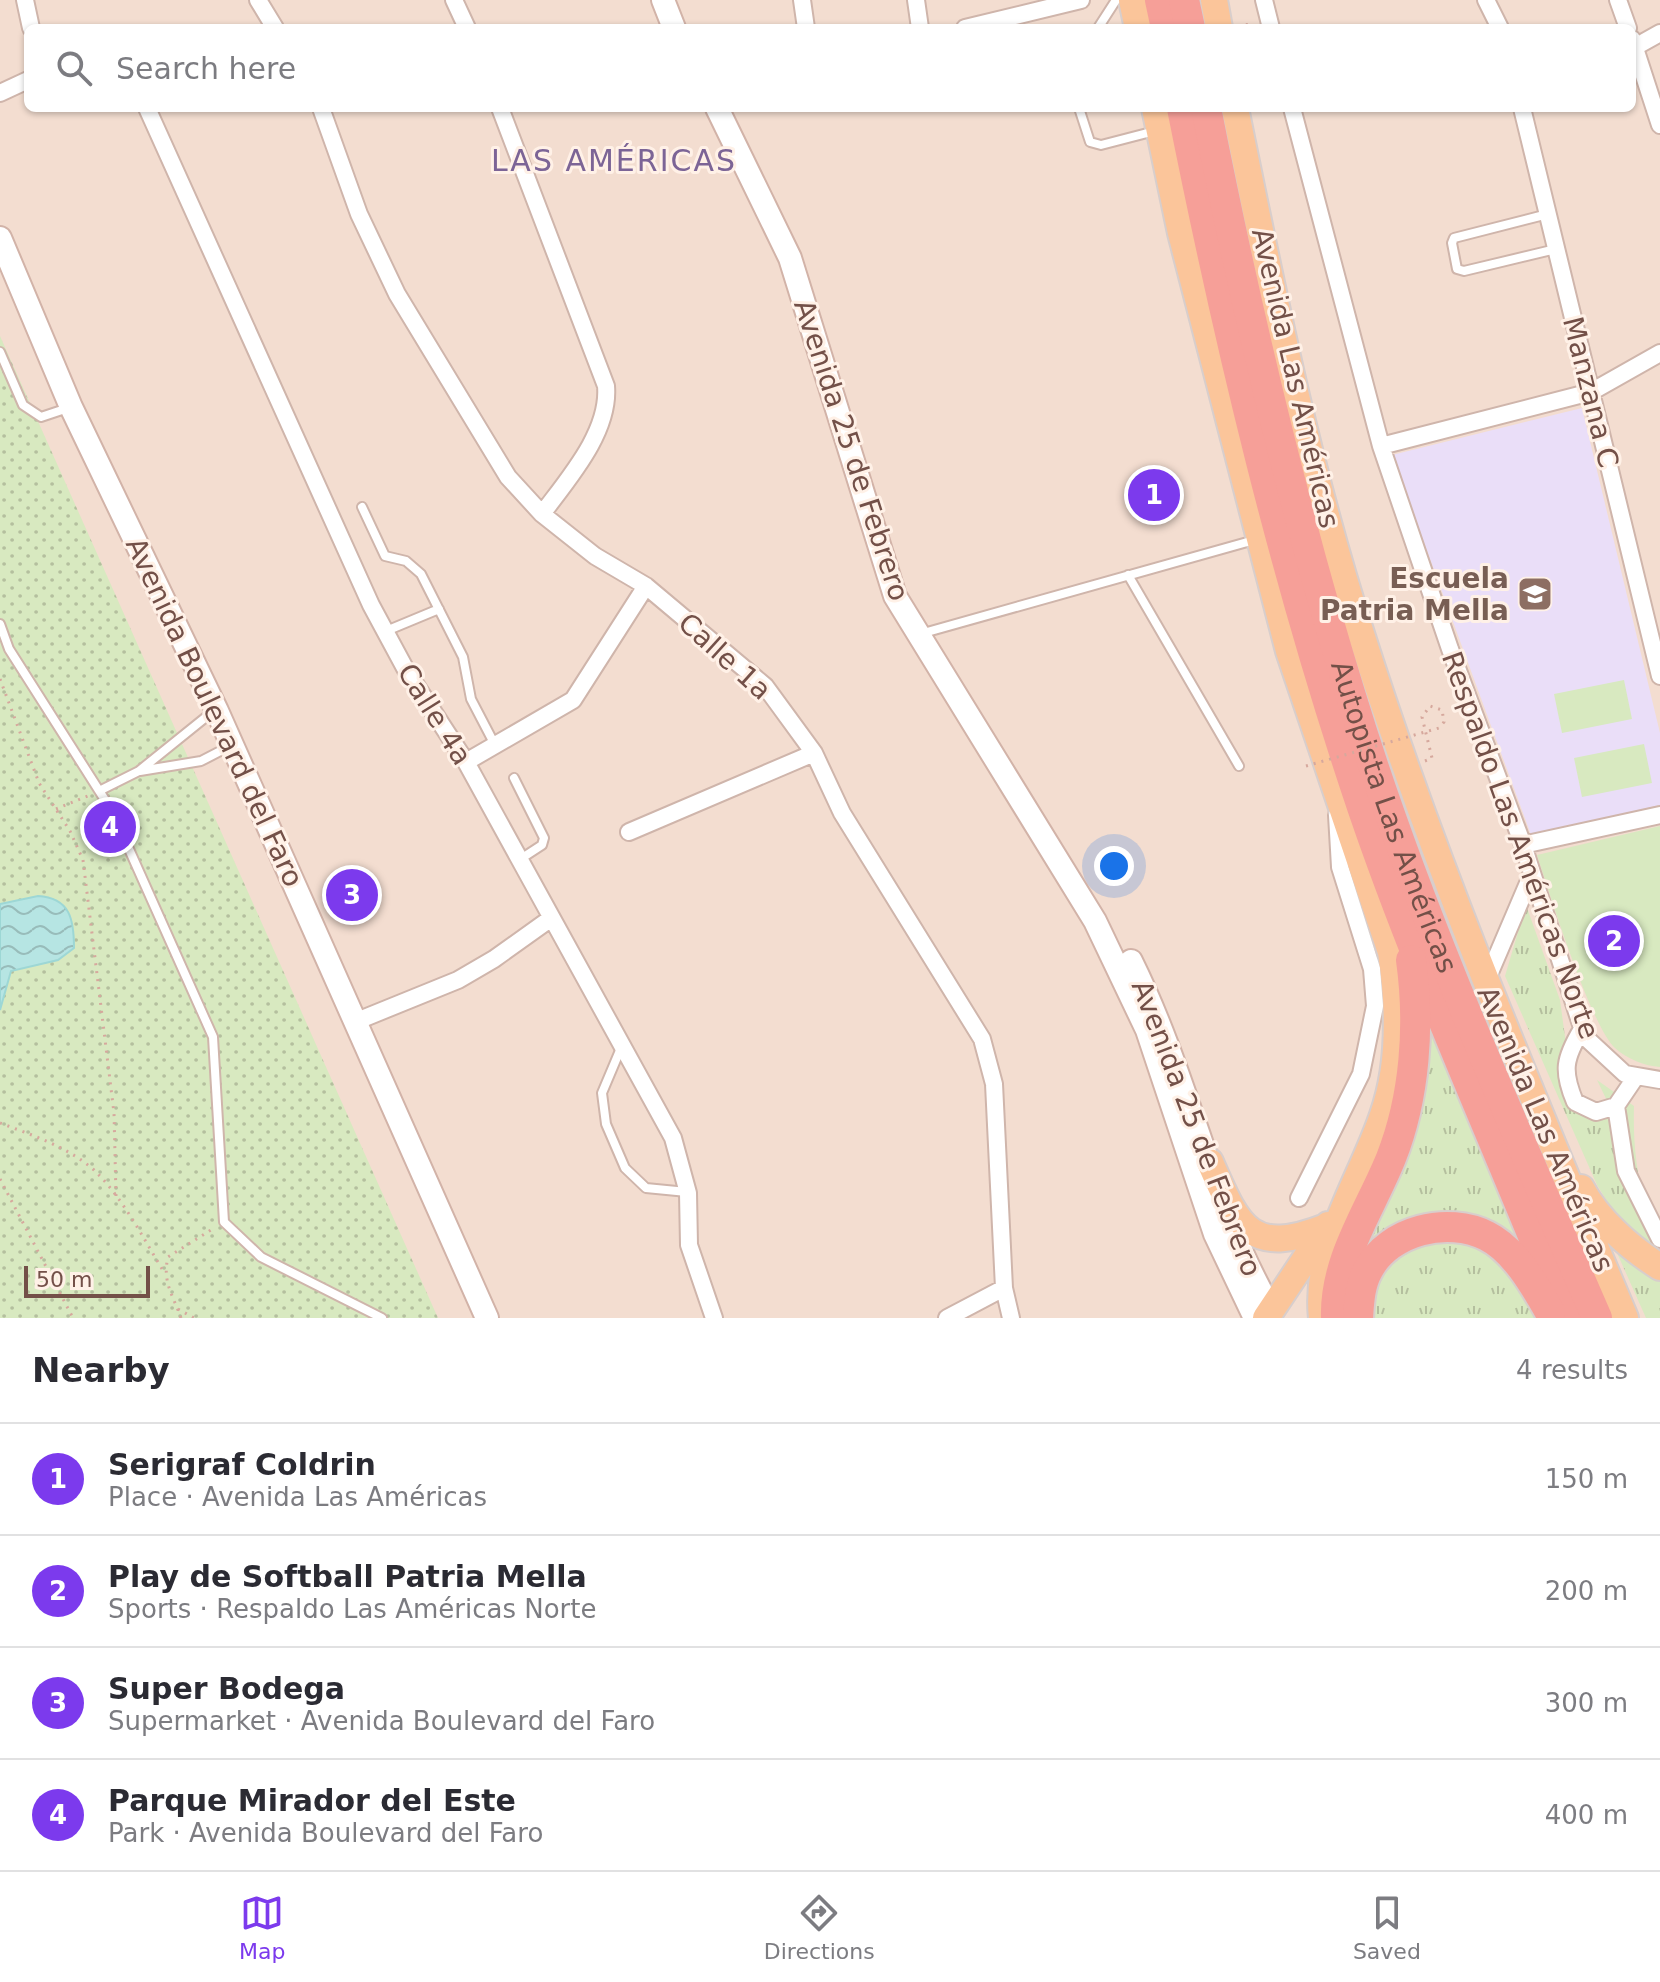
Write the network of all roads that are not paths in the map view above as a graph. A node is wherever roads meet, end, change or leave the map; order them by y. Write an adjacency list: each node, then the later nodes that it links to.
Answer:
1 (25, 0): 16 (street)
2 (258, 0): 17 (street)
3 (454, 0): 18 (street)
4 (663, 0): 19 (main road)
5 (802, 0): 20 (street)
6 (916, 0): 21 (street)
7 (1081, 0): 22 (street)
8 (1116, 0): 23 (lane)
9 (1132, 0): 24 (main road)
10 (1160, 0): 25 (highway)
11 (1184, 0): 26 (highway)
12 (1214, 0): 27 (main road)
13 (1264, 0): 28 (street)
14 (1486, 0): 29 (street)
15 (1618, 0): 30 (street)
16 (30, 24)
17 (273, 24)
18 (465, 24)
19 (672, 24)
20 (805, 24)
21 (919, 24)
22 (982, 24)
23 (1101, 24)
24 (1137, 24)
25 (1165, 24)
26 (1189, 24)
27 (1218, 24)
28 (1270, 24)
29 (1498, 24)
30 (1627, 24)
31 (1660, 33): 32 (street)
32 (1636, 42)
33 (1636, 52): 47 (street)
34 (24, 82): 35 (street)
35 (0, 93)
36 (149, 112): 63 (street, Calle 4a)
37 (322, 112): 57 (street, Calle 1a)
38 (502, 112): 57 (street)
39 (719, 112): 64 (main road, Avenida 25 de Febrero)
40 (1080, 112): 46 (lane)
41 (1183, 112): 82 (highway, Autopista Las Américas)
42 (1207, 112): 110 (highway, Autopista Las Américas)
43 (1236, 112): 84 (main road, Avenida Las Américas)
44 (1293, 112): 55 (street, Respaldo Las Américas Norte)
45 (1523, 112): 48 (street, Manzana C)
46 (1157, 119): 58 (main road)
47 (1660, 125)
48 (1548, 214): 50 (street, Manzana C); 50 (lane)
49 (0, 240): 54 (main road, Avenida Boulevard del Faro)
50 (1556, 249): 53 (street, Manzana C)
51 (0, 352): 54 (lane)
52 (1660, 353): 53 (street)
53 (1591, 392): 55 (street); 65 (street, Manzana C)
54 (71, 407): 67 (main road, Avenida Boulevard del Faro)
55 (1381, 446): 79 (street, Respaldo Las Américas Norte)
56 (362, 507): 61 (lane)
57 (542, 514): 60 (street, Calle 1a)
58 (1258, 539): 59 (lane); 75 (main road)
59 (1128, 575): 64 (lane); 71 (lane)
60 (646, 586): 68 (street); 69 (street, Calle 1a)
61 (439, 609): 63 (lane); 68 (lane)
62 (0, 624): 74 (lane)
63 (386, 631): 70 (street, Calle 4a)
64 (918, 634): 77 (main road, Avenida 25 de Febrero)
65 (1660, 676)
66 (206, 717): 72 (lane)
67 (232, 745): 72 (lane); 85 (main road, Avenida Boulevard del Faro)
68 (495, 745): 70 (street)
69 (814, 753): 78 (street); 98 (street, Calle 1a)
70 (466, 762): 80 (street, Calle 4a)
71 (1239, 766)
72 (139, 771): 74 (lane)
73 (514, 778): 80 (lane)
74 (101, 790): 100 (lane)
75 (1336, 797): 94 (street); 95 (main road)
76 (1660, 815): 79 (street)
77 (1036, 821): 92 (main road, Avenida 25 de Febrero); 99 (main road, Avenida 25 de Febrero)
78 (629, 832)
79 (1523, 845): 81 (street, Respaldo Las Américas Norte)
80 (519, 860): 83 (street, Calle 4a)
81 (1532, 874): 84 (street); 86 (street, Respaldo Las Américas Norte)
82 (1396, 900): 106 (highway); 109 (highway, Autopista Las Américas)
83 (550, 919): 85 (street); 87 (street, Calle 4a)
84 (1485, 985): 88 (main road, Avenida Las Américas)
85 (357, 1021): 101 (main road, Avenida Boulevard del Faro)
86 (1582, 1029): 89 (street, Respaldo Las Américas Norte); 91 (street)
87 (622, 1047): 93 (street, Calle 4a); 93 (lane)
88 (1516, 1057): 97 (main road); 111 (main road, Avenida Las Américas)
89 (1635, 1078): 90 (street); 91 (street)
90 (1660, 1080)
91 (1616, 1106): 96 (street)
92 (1210, 1162): 95 (main road); 99 (main road, Avenida 25 de Febrero)
93 (688, 1193): 102 (street, Calle 4a)
94 (1299, 1198)
95 (1334, 1217): 99 (main road); 105 (main road)
96 (1660, 1239)
97 (1660, 1267)
98 (1004, 1288): 103 (street); 104 (street, Calle 1a)
99 (1266, 1316)
100 (382, 1318)
101 (487, 1318)
102 (714, 1318)
103 (947, 1318)
104 (1011, 1318)
105 (1322, 1318)
106 (1336, 1318)
107 (1358, 1318): 108 (highway)
108 (1553, 1318)
109 (1569, 1318)
110 (1597, 1318)
111 (1625, 1318)

